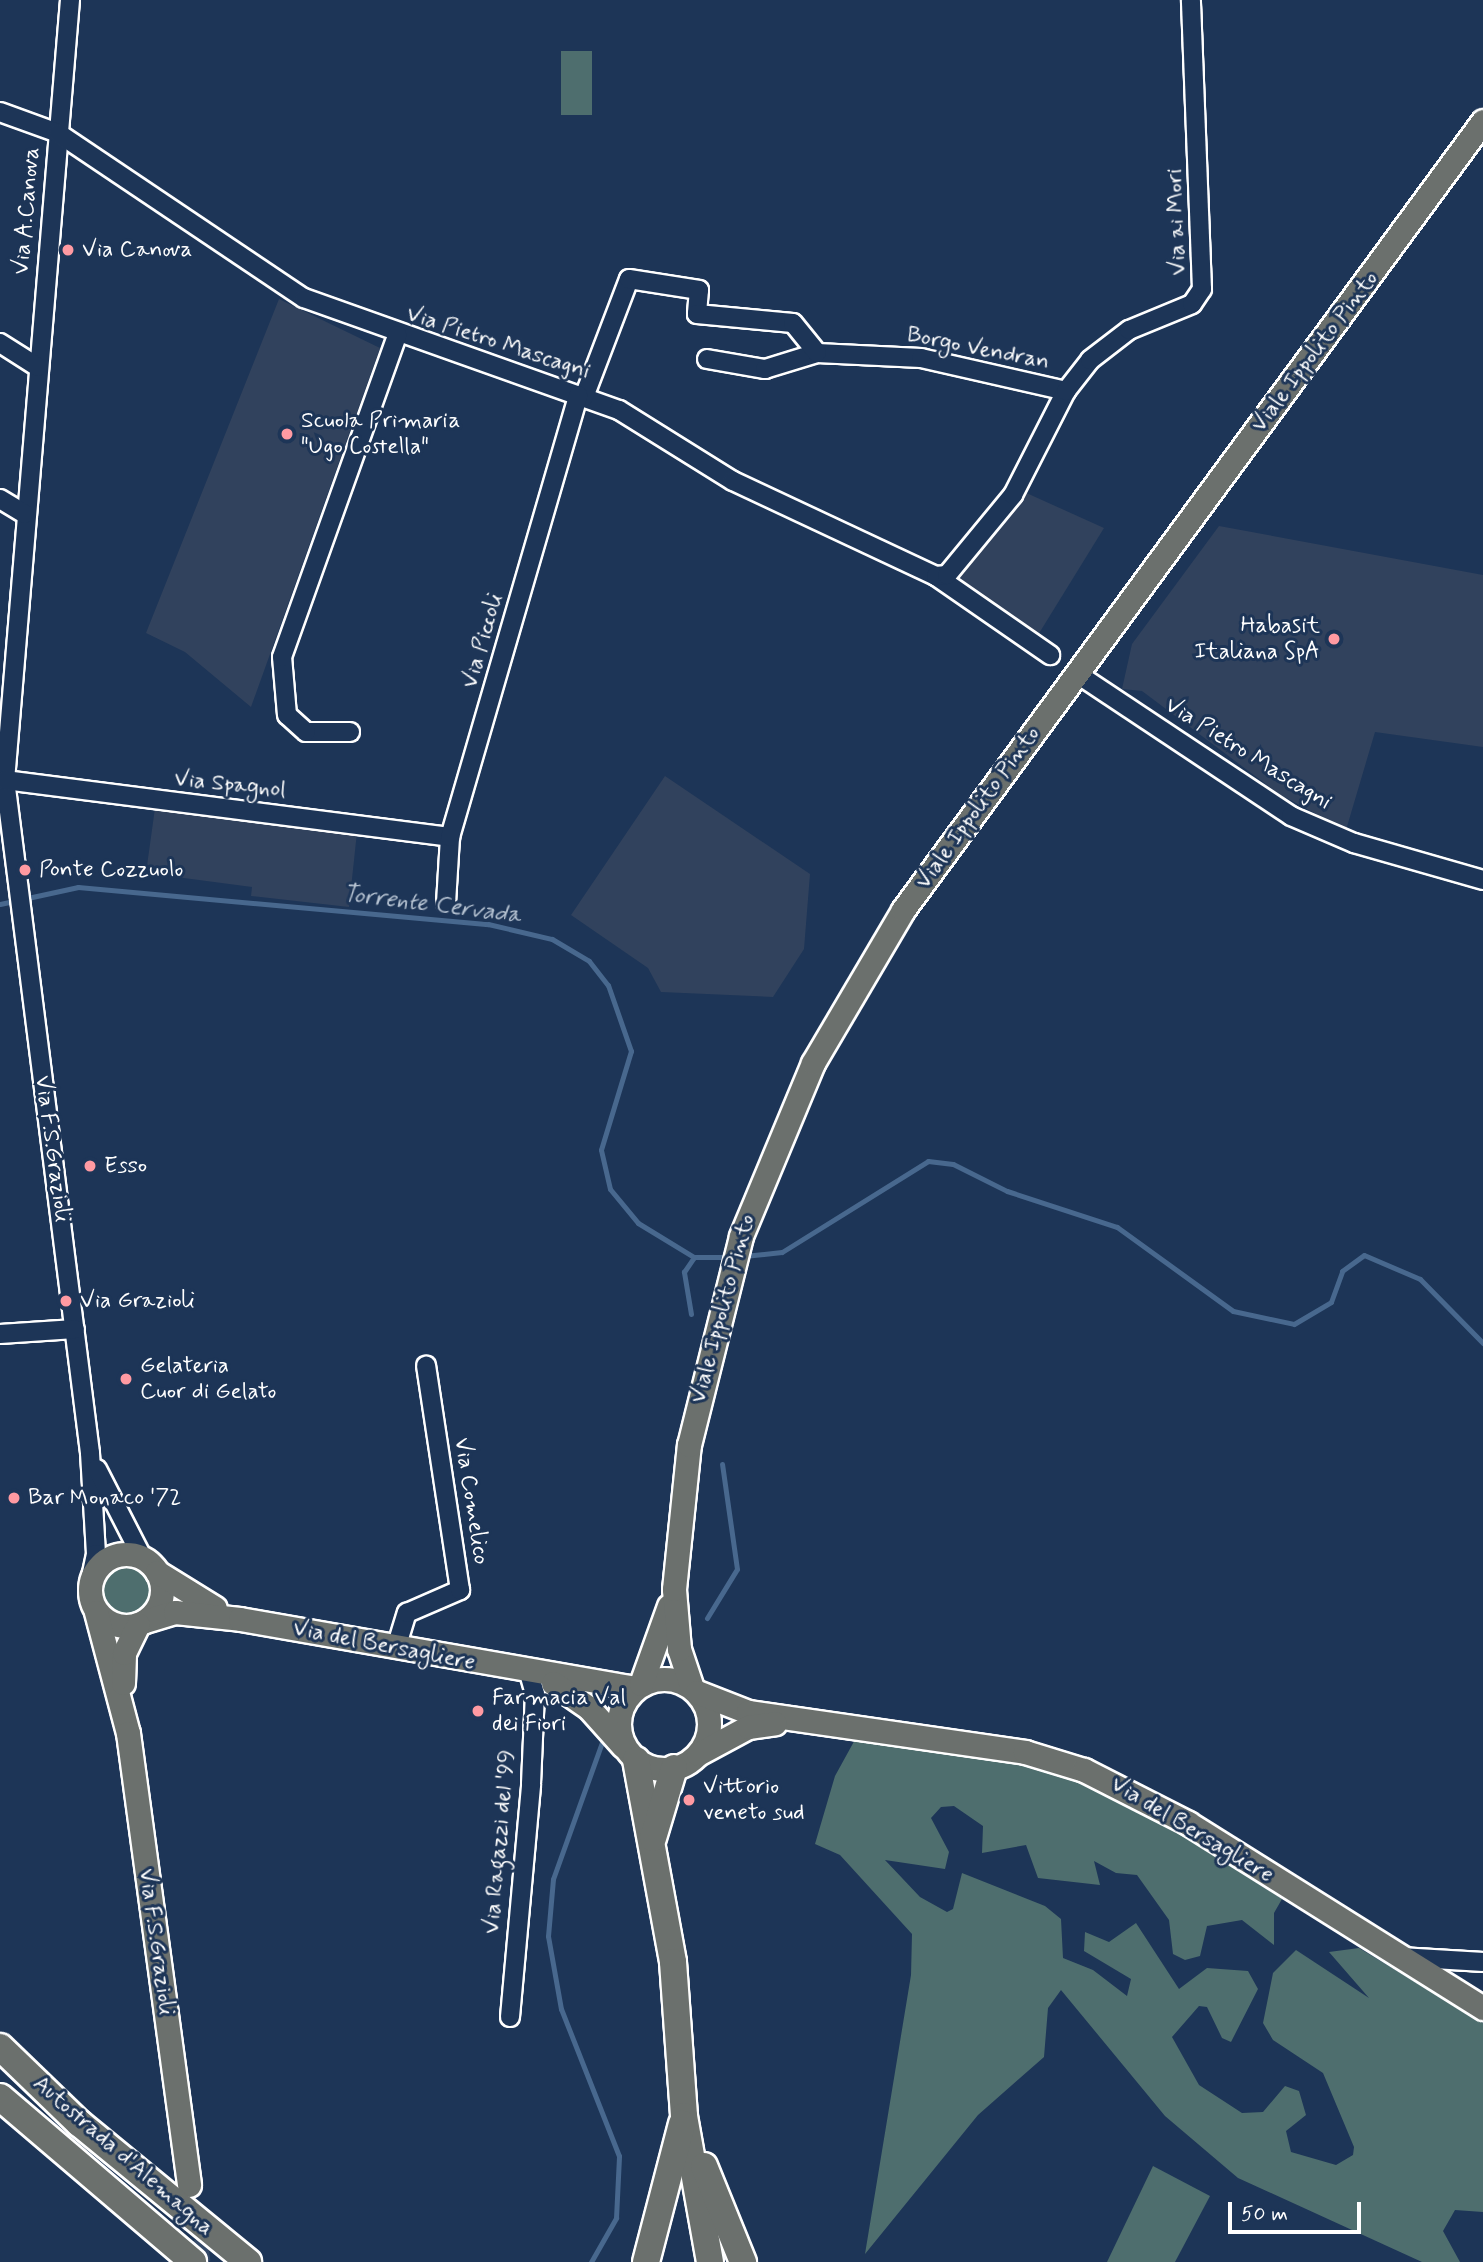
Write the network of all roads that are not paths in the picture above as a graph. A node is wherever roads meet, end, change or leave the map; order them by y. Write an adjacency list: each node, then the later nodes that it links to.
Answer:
1 (70, 0): 5 (street, Via A.Canova)
2 (1191, 0): 11 (street, Via ai Mori)
3 (0, 112): 5 (street, Via Pietro Mascagni)
4 (1483, 121): 18 (main road, Viale Ippolito Pinto)
5 (58, 133): 6 (street, Via Pietro Mascagni); 10 (street, Via A.Canova)
6 (397, 335): 12 (street, Via Pietro Mascagni); 19 (street)
7 (0, 343): 10 (street)
8 (817, 353): 9 (street, Borgo Vendran); 11 (street, Borgo Vendran); 12 (street)
9 (707, 359)
10 (38, 366): 14 (street, Via A.Canova)
11 (1066, 391): 15 (street, Via ai Mori)
12 (581, 396): 15 (street, Via Pietro Mascagni); 21 (street, Via Piccoli)
13 (0, 499): 14 (street)
14 (25, 514): 17 (street, Via A.Canova)
15 (936, 576): 16 (street, Via Pietro Mascagni)
16 (1050, 655)
17 (6, 669): 20 (street, Via A.Canova)
18 (1076, 673): 23 (street, Via Pietro Mascagni); 31 (main road, Viale Ippolito Pinto)
19 (350, 732)
20 (5, 780): 21 (street, Via Spagnol); 22 (street, Via A.Canova)
21 (450, 836): 24 (street, Via Piccoli)
22 (5, 843): 25 (street, Via F.S.Grazioli)
23 (1483, 880)
24 (446, 903)
25 (75, 1329): 26 (street); 28 (street, Via F.S.Grazioli)
26 (0, 1334)
27 (426, 1366): 35 (street, Via Comelico)
28 (90, 1453): 29 (street, Via F.S.Grazioli); 30 (street, Via F.S.Grazioli)
29 (150, 1565): 30 (main road); 33 (main road, Via del Bersagliere); 34 (main road)
30 (90, 1582): 32 (main road)
31 (674, 1589): 37 (main road, Viale Ippolito Pinto); 38 (main road, Viale Ippolito Pinto)
32 (96, 1612): 34 (main road); 39 (main road, Via F.S.Grazioli)
33 (240, 1619): 34 (main road, Via del Bersagliere); 35 (main road, Via del Bersagliere)
34 (142, 1623): 39 (main road, Via F.S.Grazioli)
35 (396, 1648): 36 (main road, Via del Bersagliere)
36 (529, 1672): 37 (main road, Via del Bersagliere); 41 (main road, Via del Bersagliere); 48 (street, Via Ragazzi del '99)
37 (638, 1686): 38 (main road); 41 (main road)
38 (694, 1690): 40 (main road, Via del Bersagliere); 42 (main road)
39 (122, 1700): 52 (main road, Via F.S.Grazioli)
40 (788, 1720): 42 (main road, Via del Bersagliere); 45 (main road, Via del Bersagliere)
41 (630, 1754): 43 (main road); 44 (highway)
42 (698, 1754): 43 (main road)
43 (674, 1768): 44 (highway)
44 (653, 1839): 51 (highway)
45 (1394, 1956): 46 (street); 47 (main road, Via del Bersagliere)
46 (1483, 1962)
47 (1483, 2008)
48 (510, 2017)
49 (0, 2047): 53 (highway, Autostrada d'Alemagna)
50 (0, 2097): 54 (highway, Autostrada d'Alemagna)
51 (684, 2116): 57 (highway); 58 (highway); 59 (highway)
52 (189, 2185)
53 (195, 2222): 55 (highway, Autostrada d'Alemagna); 56 (highway)
54 (193, 2262)
55 (248, 2262)
56 (261, 2262)
57 (646, 2262)
58 (710, 2262)
59 (743, 2262)

